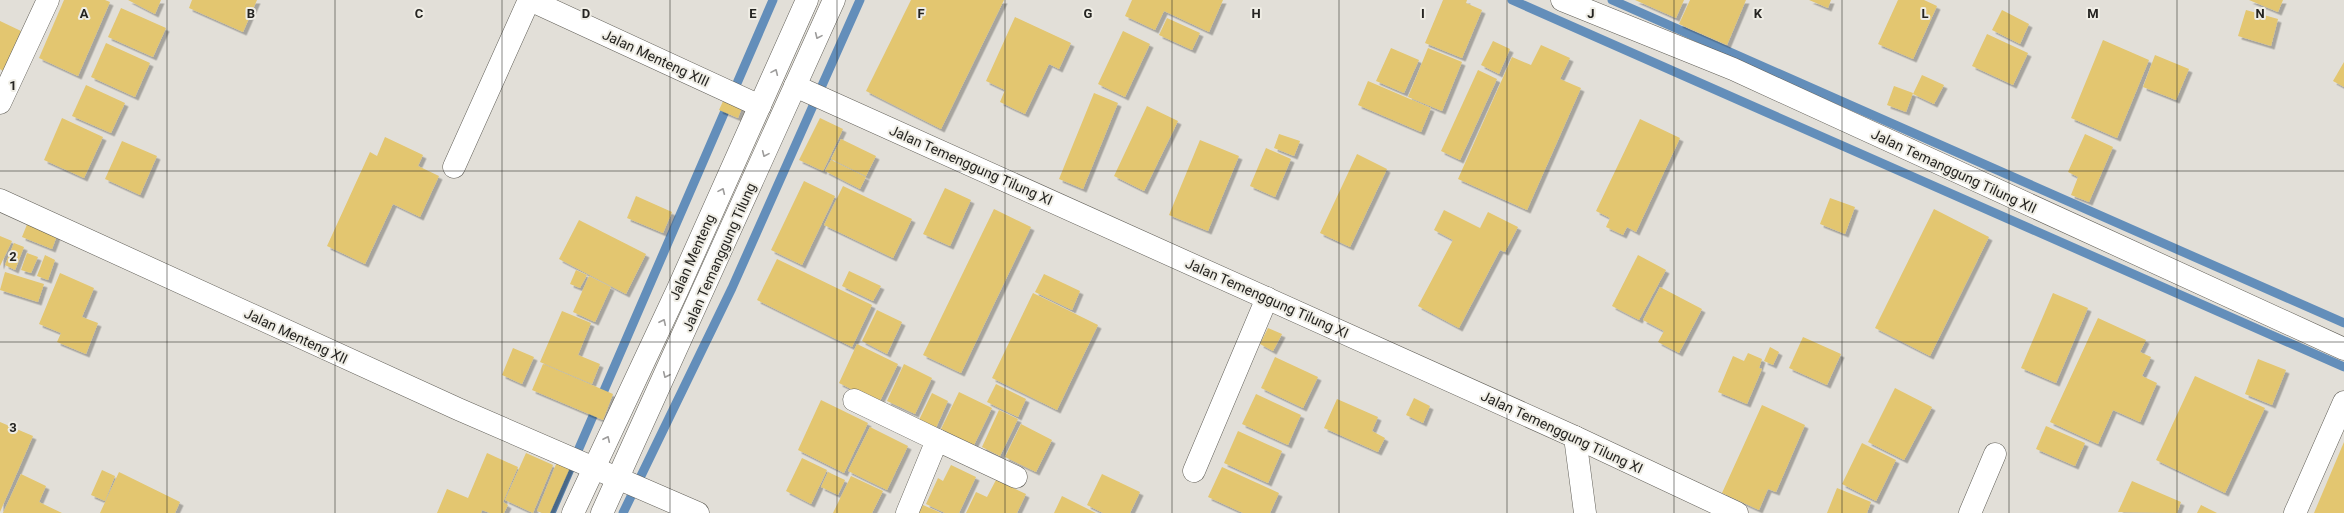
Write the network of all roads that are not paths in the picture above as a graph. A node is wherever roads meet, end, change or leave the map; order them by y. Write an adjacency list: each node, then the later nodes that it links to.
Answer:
1 (48, 0): 7 (street)
2 (530, 0): 8 (street, Jalan Menteng XIII); 9 (street)
3 (807, 0): 8 (street, Jalan Menteng, one-way to 3)
4 (834, 0): 6 (street, Jalan Temanggung Tilung, one-way to 6)
5 (1562, 0): 12 (street, Jalan Temanggung Tilung XII)
6 (795, 86): 11 (street, Jalan Temenggung Tilung XI); 21 (street, Jalan Temanggung Tilung, one-way to 21)
7 (0, 103)
8 (760, 106): 18 (street, Jalan Menteng, one-way to 8)
9 (454, 167)
10 (0, 200): 18 (street, Jalan Menteng XII)
11 (1267, 298): 15 (street, Jalan Temenggung Tilung XI); 19 (street)
12 (2344, 349)
13 (854, 400): 16 (street)
14 (2344, 402): 29 (street)
15 (1575, 437): 26 (street); 27 (street, Jalan Temenggung Tilung XI)
16 (938, 440): 20 (street); 25 (street)
17 (1995, 454): 28 (street)
18 (594, 467): 21 (street, Jalan Menteng XII); 22 (street, Jalan Menteng)
19 (1194, 471)
20 (1016, 477)
21 (618, 478): 23 (street, Jalan Temanggung Tilung); 24 (street, Jalan Menteng XII)
22 (573, 513)
23 (602, 513)
24 (698, 513)
25 (907, 513)
26 (1585, 513)
27 (1737, 513)
28 (1970, 513)
29 (2294, 513)

